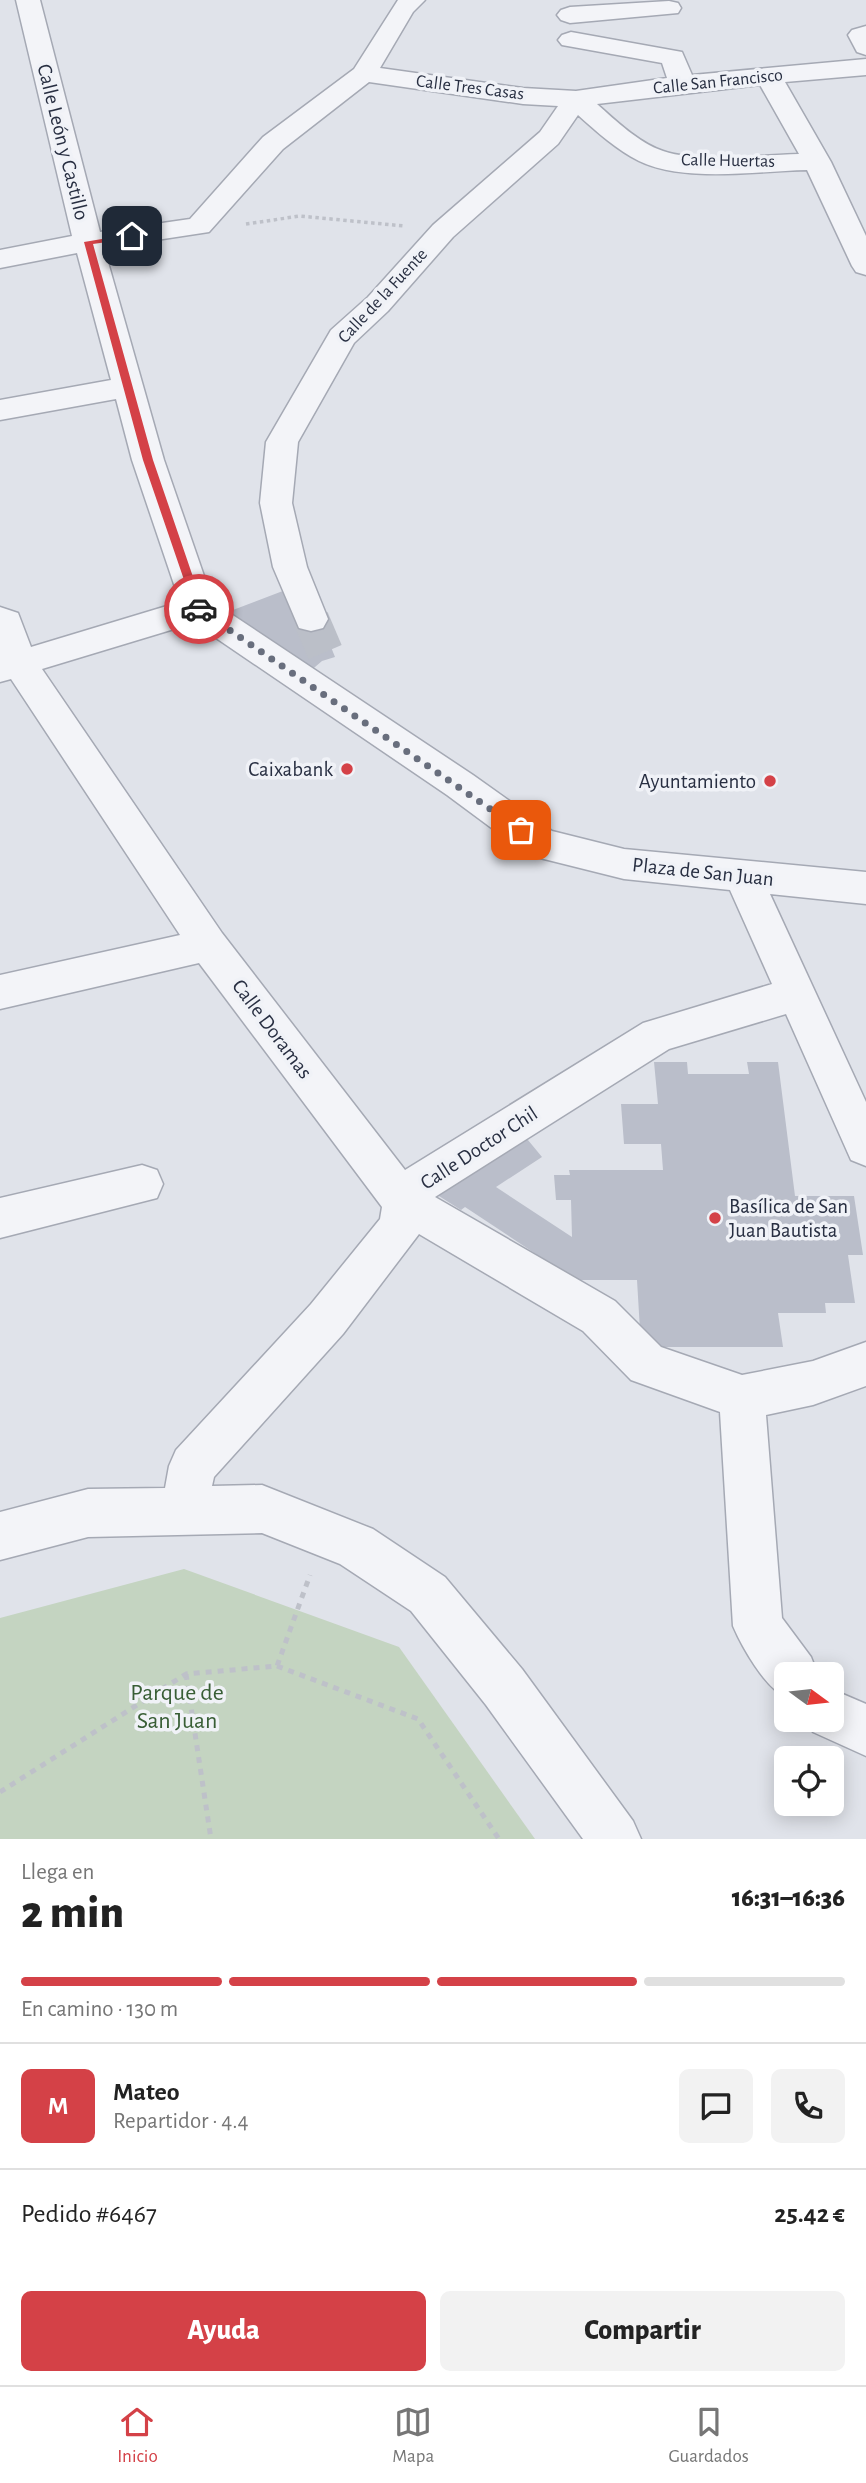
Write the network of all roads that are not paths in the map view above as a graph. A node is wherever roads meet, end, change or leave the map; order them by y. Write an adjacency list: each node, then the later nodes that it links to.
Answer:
1 (28, 0): 11 (street, Calle León y Castillo)
2 (413, 0): 7 (street)
3 (670, 9): 5 (street)
4 (866, 34): 6 (street)
5 (572, 49): 7 (street, Calle Tres Casas); 9 (street, Calle San Francisco); 9 (street); 10 (street, Calle Huertas); 18 (street, Calle de la Fuente)
6 (864, 60): 8 (street, Calle San Francisco)
7 (364, 74): 11 (street)
8 (768, 76): 9 (street, Calle San Francisco); 10 (street)
9 (682, 85)
10 (817, 162): 13 (street)
11 (88, 242): 12 (street); 14 (street, Calle León y Castillo)
12 (0, 259)
13 (866, 265)
14 (128, 387): 15 (street); 16 (street, Calle León y Castillo)
15 (0, 410)
16 (199, 609): 20 (street); 21 (street)
17 (0, 619): 20 (street, Calle Doramas)
18 (311, 619)
19 (328, 659): 21 (street)
20 (10, 667): 24 (street, Calle Doramas)
21 (324, 695): 22 (street, Plaza de San Juan)
22 (743, 876): 23 (street, Plaza de San Juan); 26 (street)
23 (866, 888)
24 (208, 945): 25 (street); 29 (street, Calle Doramas)
25 (0, 992)
26 (795, 994): 27 (street); 29 (street, Calle Doctor Chil)
27 (866, 1147)
28 (142, 1184): 30 (street)
29 (404, 1202): 32 (street, Calle Doramas); 33 (street, Calle Doctor Chil)
30 (0, 1217)
31 (866, 1364): 32 (street)
32 (742, 1396): 35 (street)
33 (186, 1511): 34 (street); 38 (street)
34 (0, 1536)
35 (784, 1662)
36 (844, 1720): 37 (street)
37 (866, 1731)
38 (615, 1839)

